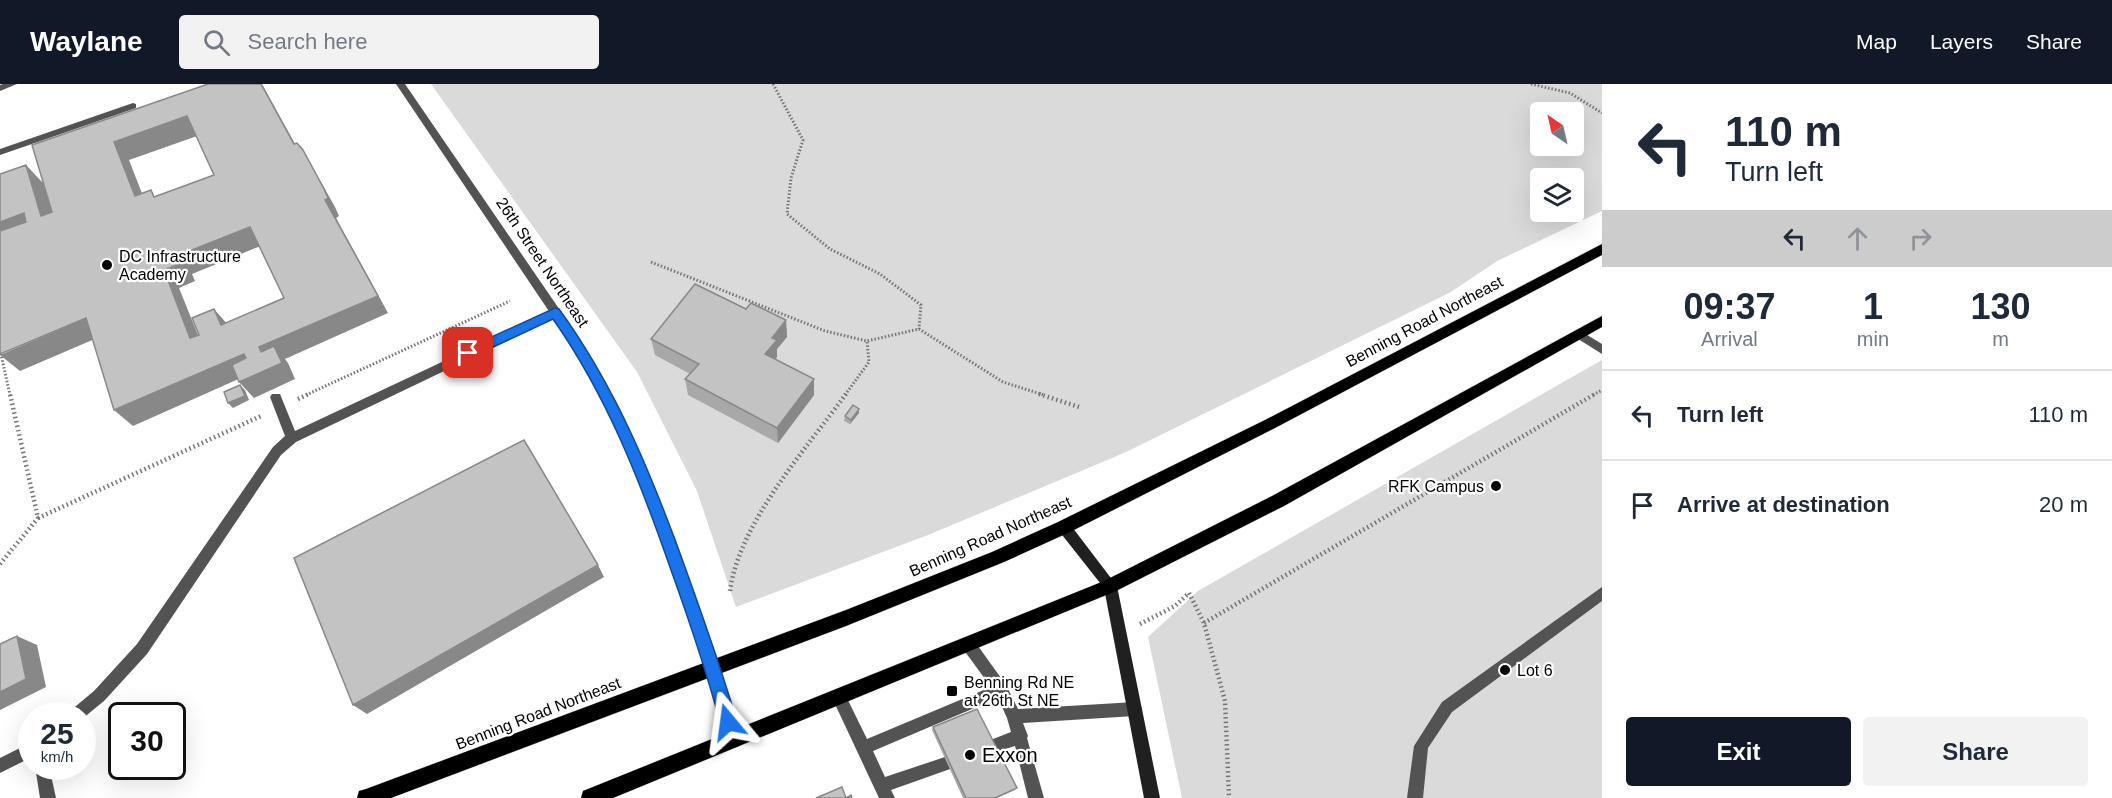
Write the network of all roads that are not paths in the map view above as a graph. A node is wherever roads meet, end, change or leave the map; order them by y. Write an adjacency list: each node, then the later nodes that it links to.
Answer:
1 (13, 84): 3 (street)
2 (400, 84): 7 (street, 26th Street Northeast)
3 (0, 88)
4 (134, 106): 5 (street)
5 (0, 152)
6 (1602, 249): 13 (main road, Benning Road Northeast)
7 (555, 313): 12 (street); 17 (street, 26th Street Northeast)
8 (1602, 321): 9 (main road)
9 (1579, 334): 10 (street); 14 (main road)
10 (1602, 350)
11 (276, 397): 12 (street)
12 (292, 438): 20 (street)
13 (1064, 527): 14 (street); 17 (main road, Benning Road Northeast)
14 (1110, 585): 16 (main road); 21 (street)
15 (1602, 593): 37 (street)
16 (968, 644): 18 (street); 19 (main road)
17 (713, 668): 24 (street, 26th Street Northeast); 33 (main road, Benning Road Northeast)
18 (1001, 690): 22 (street); 26 (street)
19 (839, 697): 24 (main road); 26 (street)
20 (92, 702)
21 (1135, 709): 22 (street); 36 (street)
22 (1014, 716): 23 (street)
23 (1021, 736): 25 (street); 35 (street)
24 (734, 741): 34 (main road)
25 (993, 746)
26 (863, 748): 31 (street)
27 (18, 756): 29 (street)
28 (948, 764): 31 (street)
29 (0, 766)
30 (45, 780): 32 (street)
31 (884, 792)
32 (48, 798)
33 (366, 798)
34 (590, 798)
35 (1035, 798)
36 (1152, 798)
37 (1415, 798)

